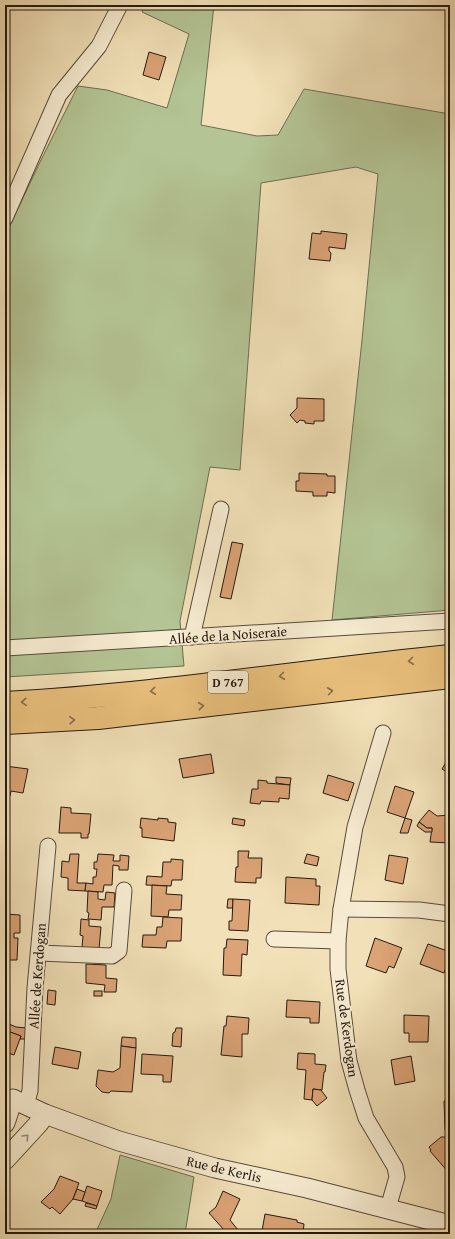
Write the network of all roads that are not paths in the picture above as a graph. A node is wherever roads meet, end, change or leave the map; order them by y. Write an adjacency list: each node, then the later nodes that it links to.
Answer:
1 (120, 5): 2 (street)
2 (5, 218)
3 (221, 509): 5 (street)
4 (450, 621): 5 (street, Allée de la Noiseraie)
5 (192, 638): 6 (street, Allée de la Noiseraie)
6 (5, 648)
7 (450, 656): 9 (highway, D 767, one-way to 9)
8 (450, 677): 10 (highway, D 767, one-way to 8)
9 (5, 703)
10 (5, 723)
11 (383, 733): 14 (street, Rue de Kerdogan)
12 (48, 846): 18 (street, Allée de Kerdogan)
13 (124, 890): 18 (street)
14 (341, 909): 15 (street); 17 (street, Rue de Kerdogan)
15 (450, 914)
16 (274, 939): 17 (street)
17 (338, 941): 23 (street, Rue de Kerdogan)
18 (39, 952): 19 (street, Allée de Kerdogan)
19 (15, 1100): 20 (street, Rue de Kerlis); 21 (street)
20 (45, 1114): 22 (street, one-way to 20); 23 (street, Rue de Kerlis)
21 (5, 1124)
22 (5, 1160)
23 (388, 1208): 24 (street, Rue de Kerlis)
24 (450, 1225)

